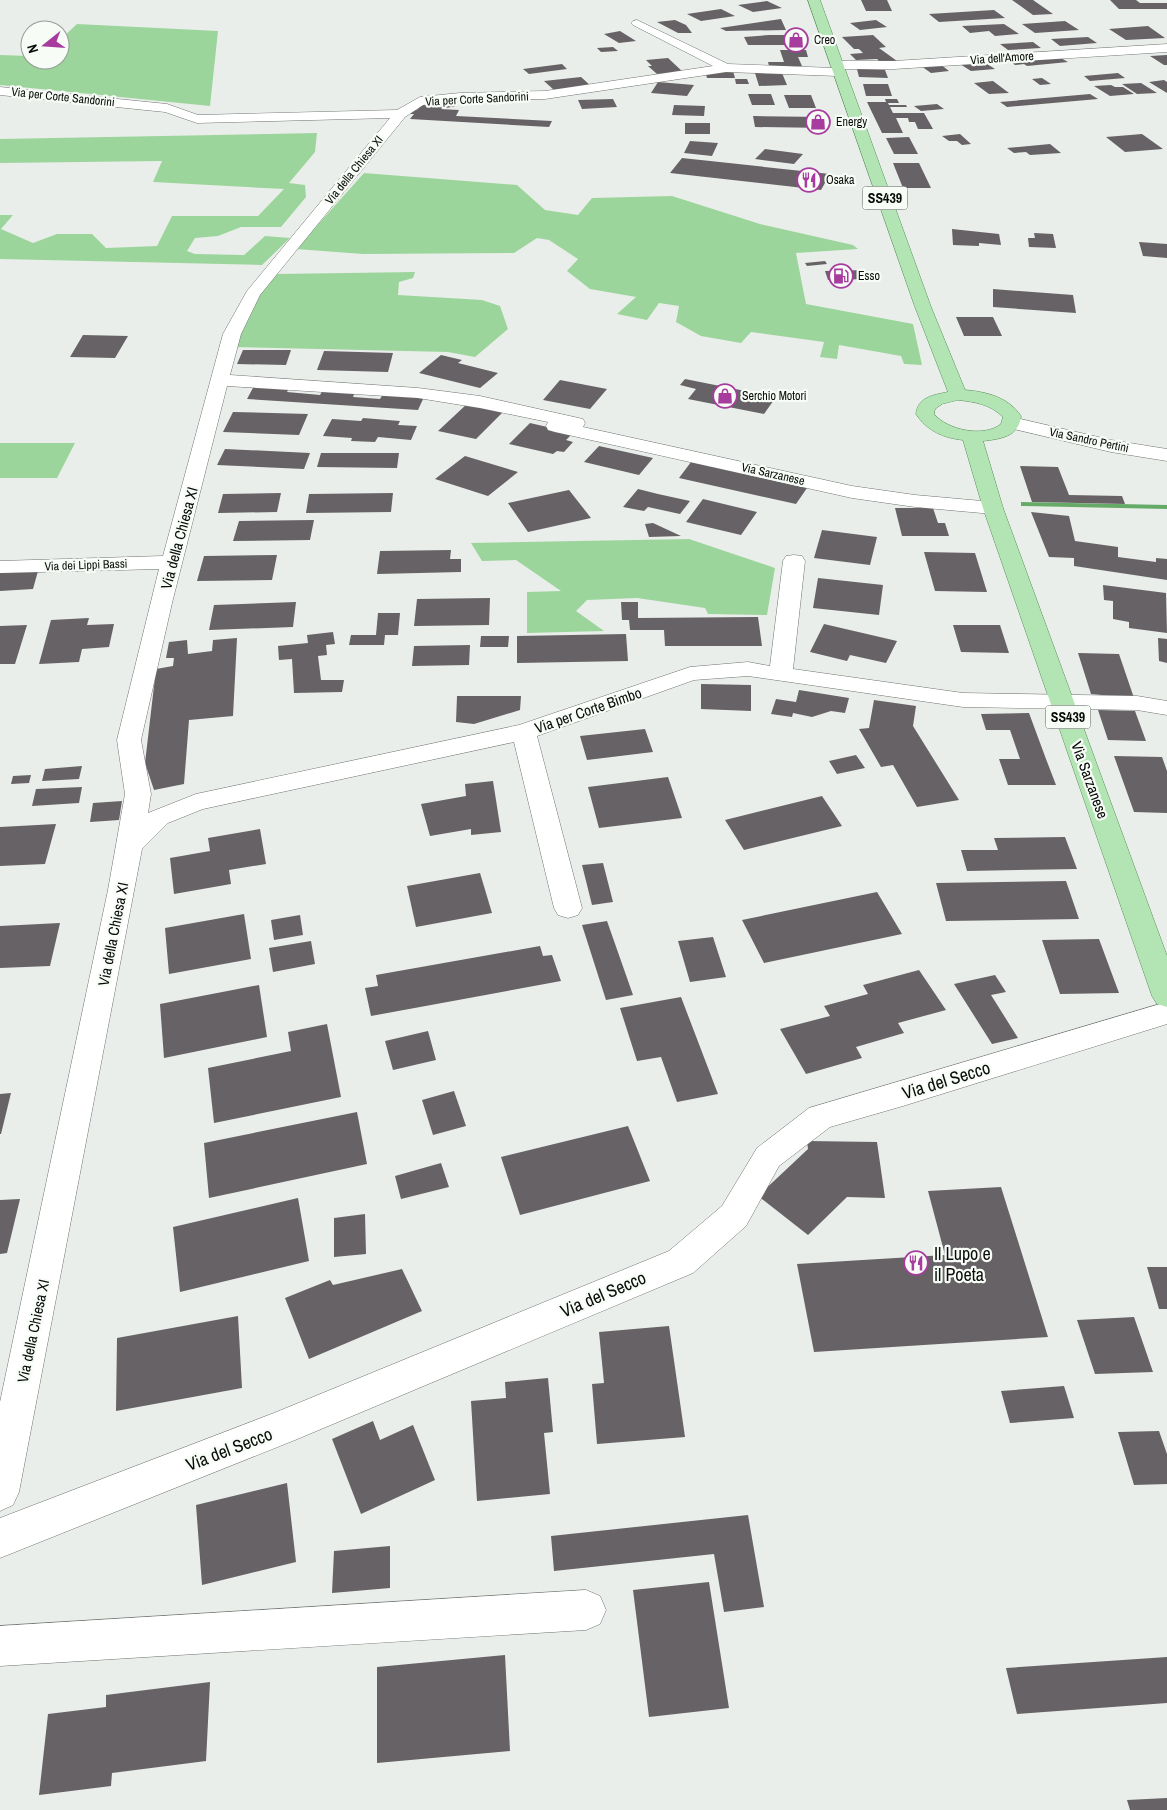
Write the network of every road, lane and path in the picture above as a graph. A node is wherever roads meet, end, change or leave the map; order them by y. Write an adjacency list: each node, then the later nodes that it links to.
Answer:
1 (814, 0): 5 (main road, SS439)
2 (637, 23): 4 (street)
3 (1167, 48): 5 (street, Via dell'Amore)
4 (726, 68): 5 (street, Via per Corte Sandorini); 7 (street, Via per Corte Sandorini)
5 (837, 68): 9 (main road, SS439)
6 (0, 91): 7 (street, Via per Corte Sandorini)
7 (400, 114): 8 (street, Via della Chiesa XI)
8 (221, 380): 12 (street); 17 (street, Via della Chiesa XI)
9 (958, 395): 10 (main road); 13 (main road)
10 (1012, 423): 13 (main road); 14 (street, Via Sandro Pertini)
11 (555, 426): 15 (street, Via Sarzanese)
12 (588, 426)
13 (972, 437): 15 (main road, Via Sarzanese / SS439)
14 (1167, 456)
15 (993, 508): 20 (main road, Via Sarzanese / SS439)
16 (794, 561): 19 (street)
17 (172, 562): 18 (street, Via dei Lippi Bassi); 23 (street, Via della Chiesa XI)
18 (0, 567)
19 (781, 674): 20 (street, Via per Corte Bimbo); 22 (street, Via per Corte Bimbo)
20 (1062, 700): 21 (street, Via per Corte Bimbo); 25 (main road, Via Sarzanese / SS439)
21 (1167, 708)
22 (524, 732): 23 (street, Via per Corte Bimbo); 24 (street)
23 (130, 845): 27 (street, Via della Chiesa XI)
24 (568, 908)
25 (1167, 996)
26 (1167, 1013): 28 (street, Via del Secco)
27 (0, 1492)
28 (0, 1538)
29 (586, 1610): 30 (street)
30 (0, 1646)

